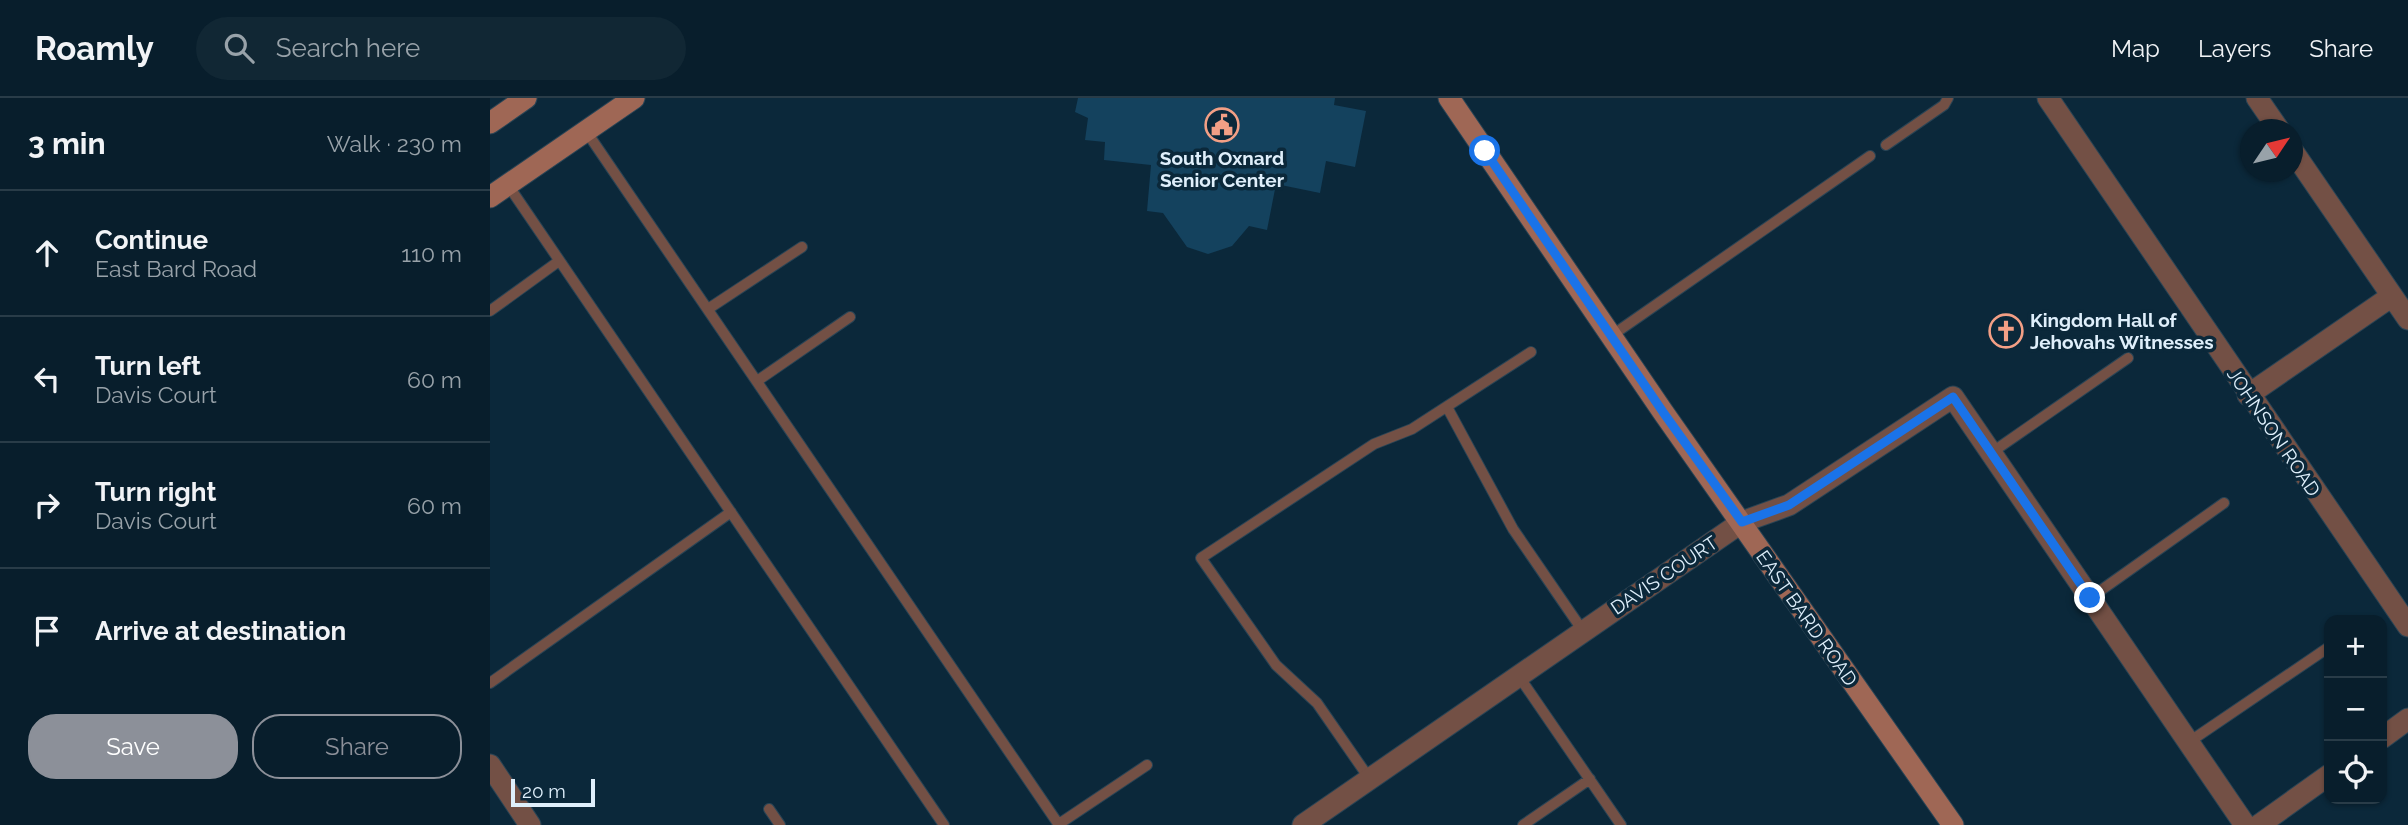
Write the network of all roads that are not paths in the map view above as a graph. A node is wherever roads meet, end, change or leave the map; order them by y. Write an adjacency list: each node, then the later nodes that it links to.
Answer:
1 (526, 98): 8 (main road)
2 (634, 98): 9 (main road)
3 (1450, 98): 22 (main road, EAST BARD ROAD)
4 (1948, 98): 10 (lane)
5 (2048, 98): 26 (street, JOHNSON ROAD)
6 (2257, 98): 7 (street)
7 (2271, 119)
8 (490, 123)
9 (586, 131): 13 (main road); 18 (lane)
10 (1886, 145)
11 (1870, 156): 22 (lane)
12 (2303, 165): 17 (street)
13 (508, 185): 14 (main road); 16 (lane)
14 (490, 197)
15 (802, 247): 18 (lane)
16 (559, 261): 19 (lane); 30 (lane)
17 (2392, 296): 21 (street); 26 (street)
18 (708, 309): 25 (lane)
19 (490, 311)
20 (850, 317): 25 (lane)
21 (2408, 319)
22 (1611, 336): 31 (main road, EAST BARD ROAD)
23 (1531, 352): 27 (lane)
24 (2128, 358): 28 (lane)
25 (757, 381): 51 (lane)
26 (2248, 395): 33 (street, JOHNSON ROAD)
27 (1447, 407): 34 (lane); 43 (lane)
28 (1992, 453): 31 (street, DAVIS COURT); 32 (street, DAVIS COURT)
29 (2224, 503): 32 (lane)
30 (731, 512): 37 (lane); 50 (lane)
31 (1742, 522): 34 (street, DAVIS COURT); 54 (main road, EAST BARD ROAD)
32 (2090, 598): 40 (street, DAVIS COURT)
33 (2408, 626)
34 (1583, 631): 36 (street, DAVIS COURT)
35 (2324, 651): 40 (lane)
36 (1518, 675): 43 (street, DAVIS COURT); 44 (lane)
37 (490, 683)
38 (2408, 719): 39 (street)
39 (2387, 734)
40 (2189, 742): 55 (street, DAVIS COURT)
41 (490, 765): 48 (street)
42 (1147, 765): 51 (lane)
43 (1369, 778): 47 (street, DAVIS COURT)
44 (1590, 779): 52 (lane); 53 (lane)
45 (2324, 779): 56 (street)
46 (769, 809): 49 (lane)
47 (1307, 824)
48 (530, 825)
49 (780, 825)
50 (944, 825)
51 (1059, 825)
52 (1523, 825)
53 (1621, 825)
54 (1953, 825)
55 (2245, 825)
56 (2259, 825)

